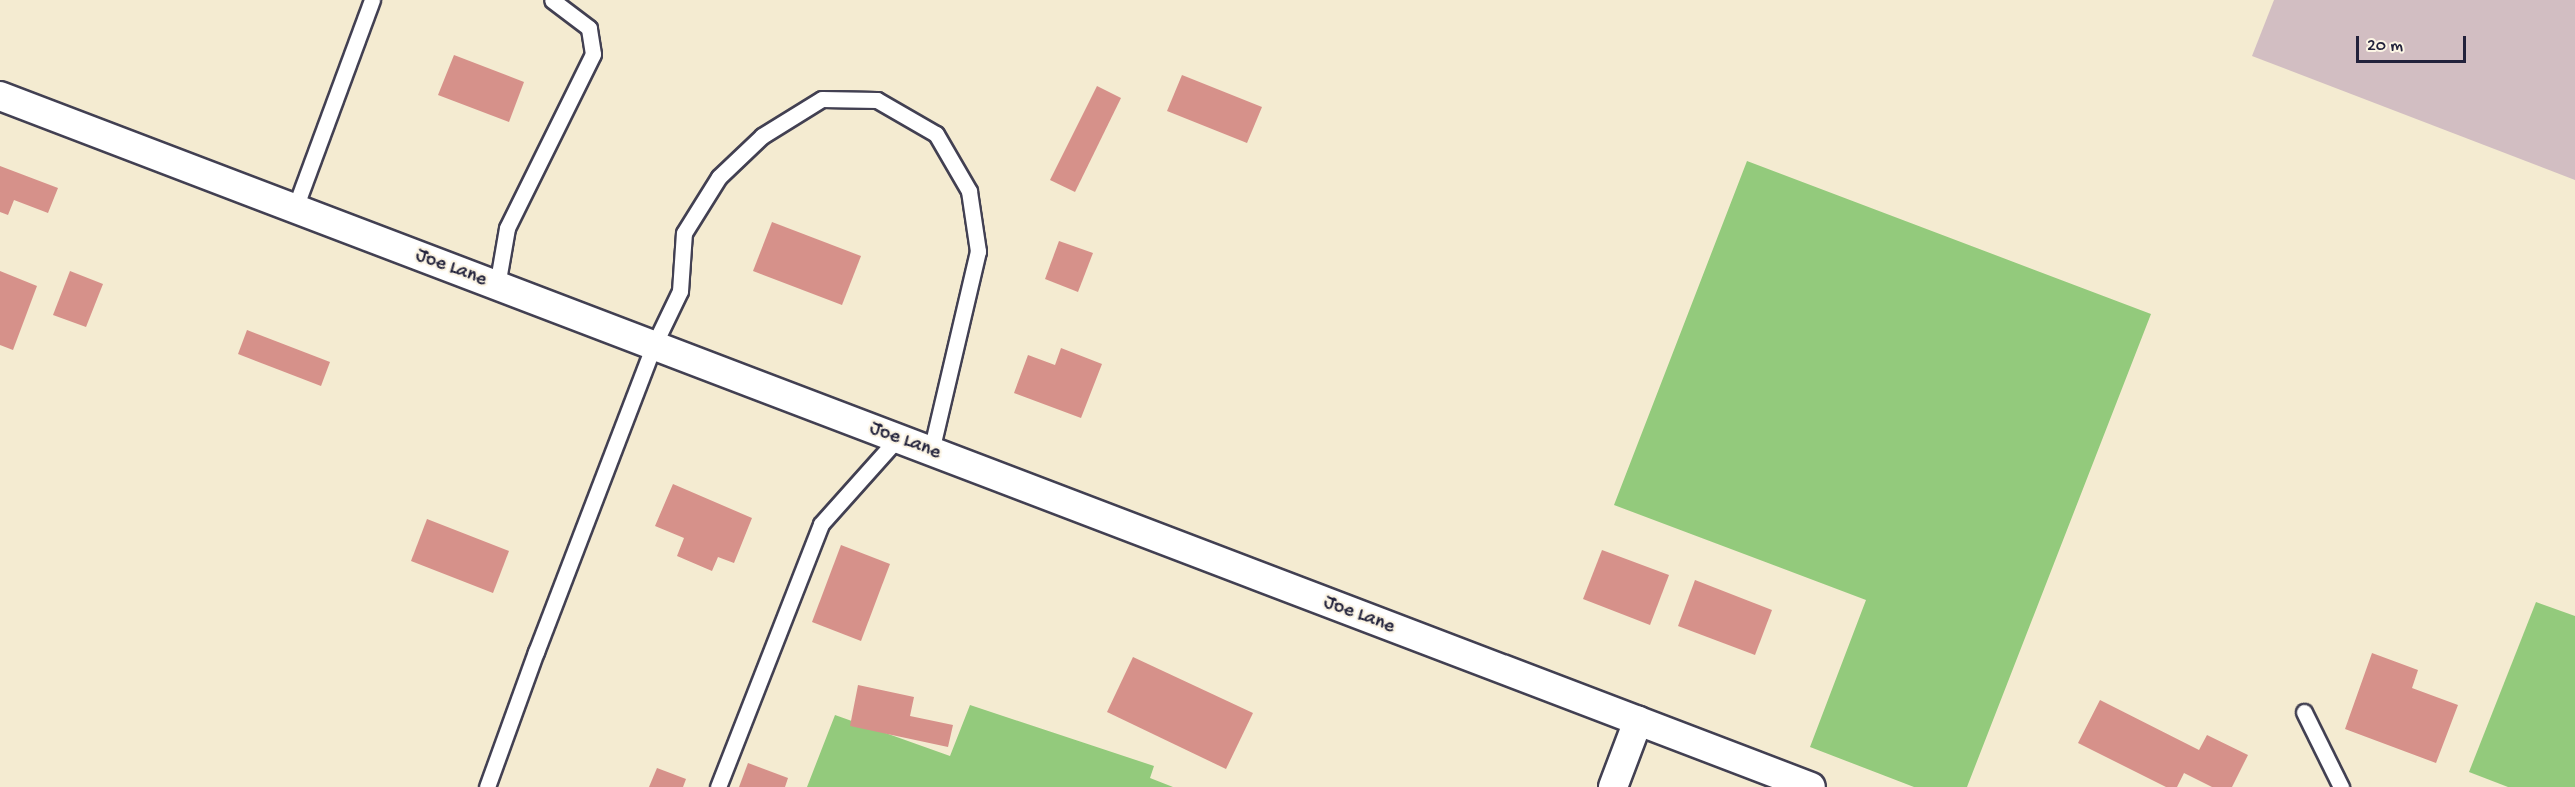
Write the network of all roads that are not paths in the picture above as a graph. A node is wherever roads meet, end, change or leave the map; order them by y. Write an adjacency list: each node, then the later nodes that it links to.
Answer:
1 (372, 0): 4 (lane)
2 (552, 0): 5 (lane)
3 (0, 96): 4 (street, Joe Lane)
4 (295, 208): 5 (street, Joe Lane)
5 (497, 286): 6 (street, Joe Lane)
6 (654, 345): 7 (street, Joe Lane); 8 (lane); 11 (lane)
7 (898, 438): 8 (street, Joe Lane); 12 (lane)
8 (931, 452): 10 (street, Joe Lane)
9 (2304, 712): 15 (lane)
10 (1638, 721): 13 (street); 14 (street, Joe Lane)
11 (487, 787)
12 (718, 787)
13 (1613, 787)
14 (1811, 787)
15 (2341, 787)

